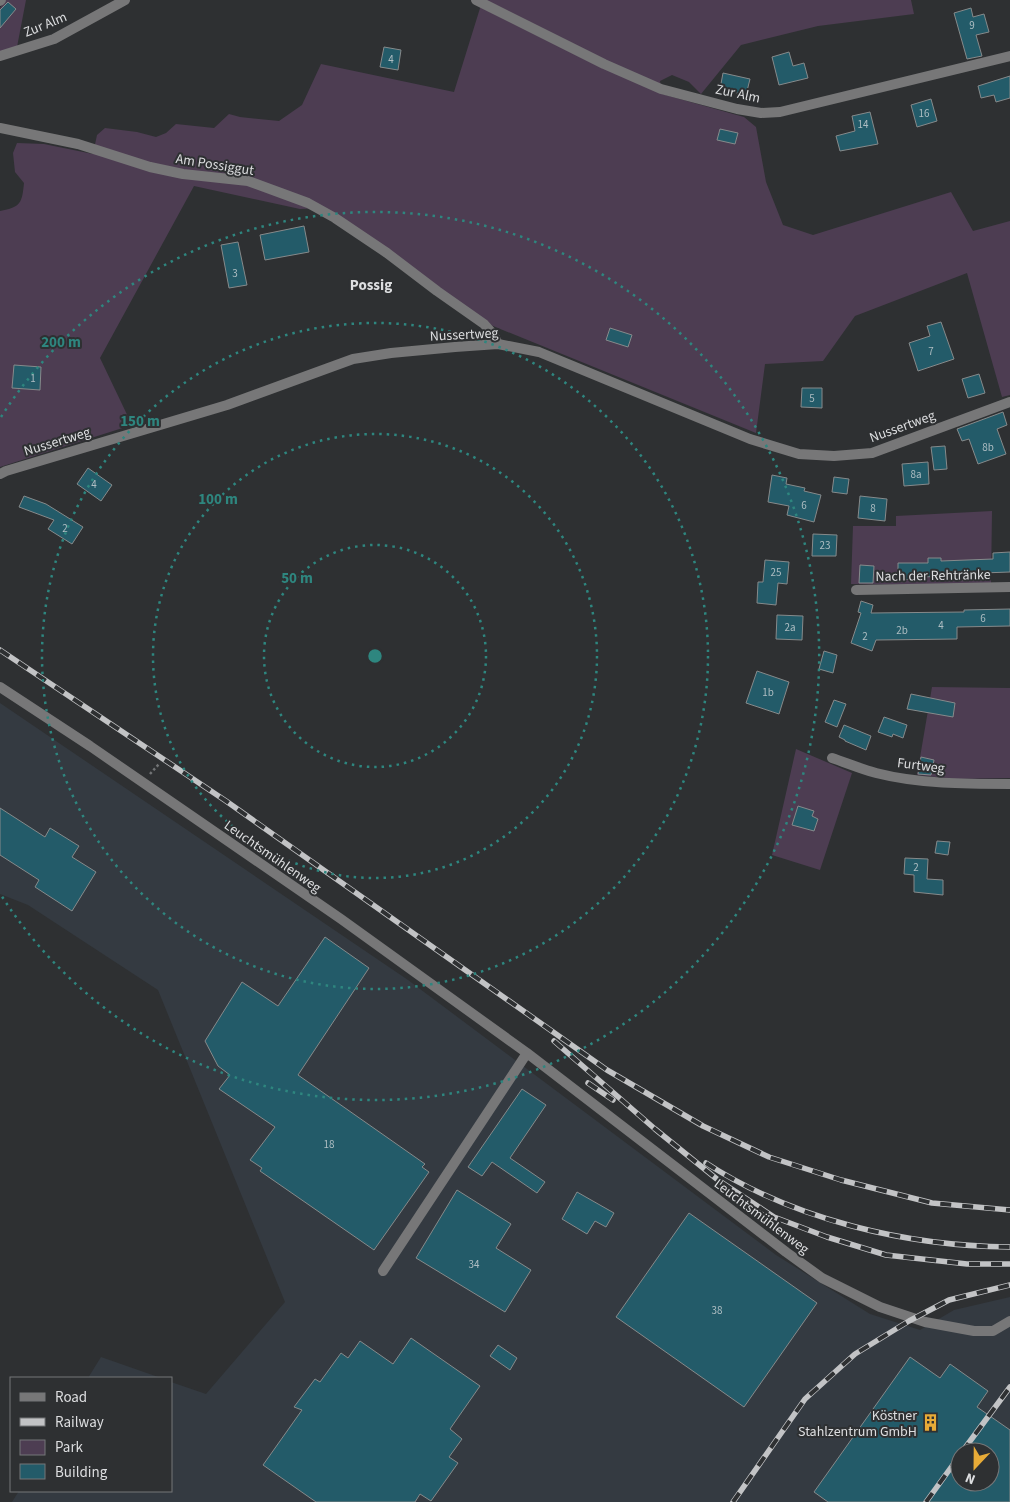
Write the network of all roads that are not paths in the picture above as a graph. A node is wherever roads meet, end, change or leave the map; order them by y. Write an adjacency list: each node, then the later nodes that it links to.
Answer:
1 (125, 0): 3 (street, Zur Alm)
2 (476, 0): 4 (street, Zur Alm)
3 (0, 56)
4 (1010, 56)
5 (0, 128): 6 (street, Am Possiggut)
6 (498, 344): 7 (street, Nussertweg); 8 (street, Nussertweg)
7 (1010, 402)
8 (0, 474)
9 (1010, 587): 10 (street, Nach der Rehtränke)
10 (856, 590)
11 (0, 687): 14 (street, Leuchtsmühlenweg)
12 (832, 758): 13 (street, Furtweg)
13 (1010, 784)
14 (527, 1053): 15 (street); 16 (street, Leuchtsmühlenweg)
15 (383, 1271)
16 (1010, 1321)

